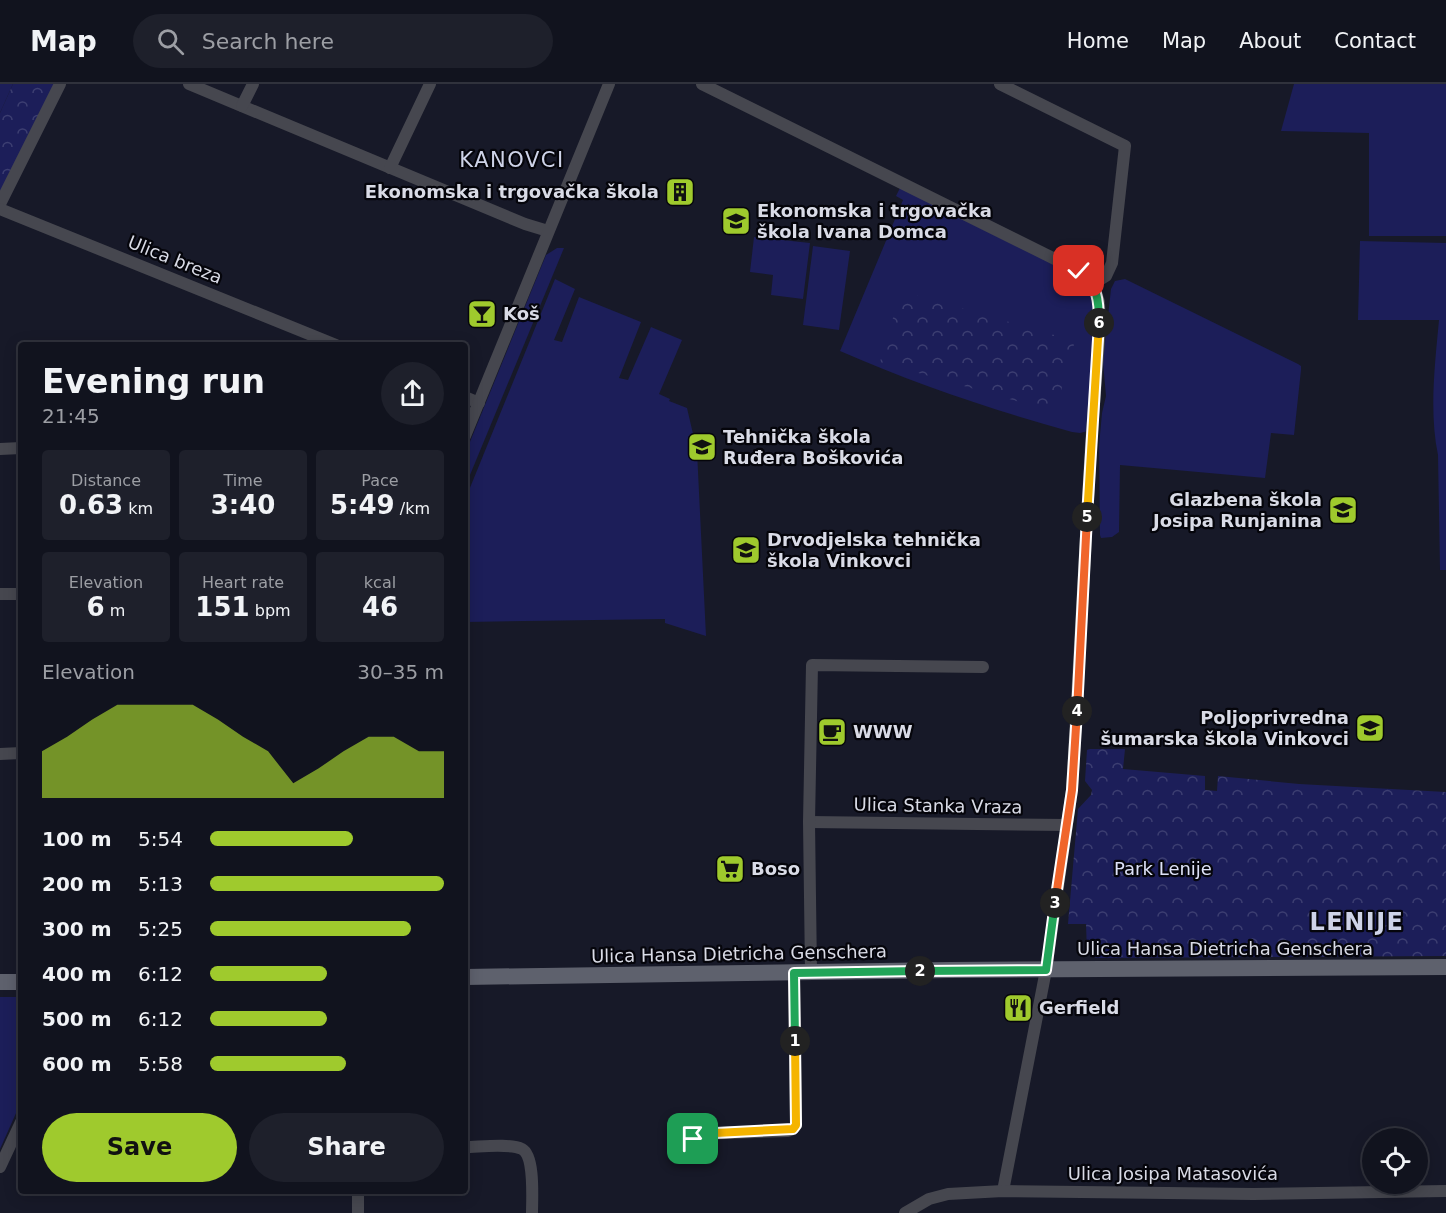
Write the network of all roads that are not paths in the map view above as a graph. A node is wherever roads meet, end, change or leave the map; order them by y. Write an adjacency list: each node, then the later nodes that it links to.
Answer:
1 (60, 84): 10 (street)
2 (189, 84): 8 (street)
3 (253, 84): 8 (street)
4 (430, 84): 9 (street)
5 (609, 84): 12 (street)
6 (702, 84): 13 (street)
7 (1000, 84): 13 (street)
8 (242, 106): 9 (street)
9 (390, 168): 12 (street)
10 (0, 204)
11 (0, 209): 14 (street, Ulica breza)
12 (548, 231): 16 (street)
13 (1092, 284): 26 (street)
14 (329, 342)
15 (468, 398): 16 (street)
16 (479, 403): 17 (street)
17 (468, 429)
18 (18, 448): 19 (street)
19 (0, 449)
20 (0, 594): 21 (street)
21 (18, 594)
22 (983, 667): 25 (street)
23 (18, 753): 24 (street)
24 (0, 754)
25 (809, 822): 26 (street, Ulica Stanka Vraza); 29 (street)
26 (1066, 825): 28 (street)
27 (1446, 967): 28 (main road, Ulica Hansa Dietricha Genschera)
28 (1046, 970): 29 (main road, Ulica Hansa Dietricha Genschera); 40 (street)
29 (811, 972): 30 (main road, Ulica Hansa Dietricha Genschera)
30 (794, 973): 31 (main road, Ulica Hansa Dietricha Genschera); 36 (street)
31 (468, 977)
32 (0, 982): 33 (main road)
33 (18, 982)
34 (18, 1128): 37 (street)
35 (468, 1147): 44 (street)
36 (693, 1147)
37 (7, 1151): 38 (street); 39 (street)
38 (18, 1151)
39 (0, 1167)
40 (1004, 1191): 41 (street, Ulica Josipa Matasovića); 45 (street, Ulica Josipa Matasovića)
41 (1446, 1191)
42 (358, 1194): 43 (street)
43 (358, 1213)
44 (532, 1213)
45 (905, 1213)

